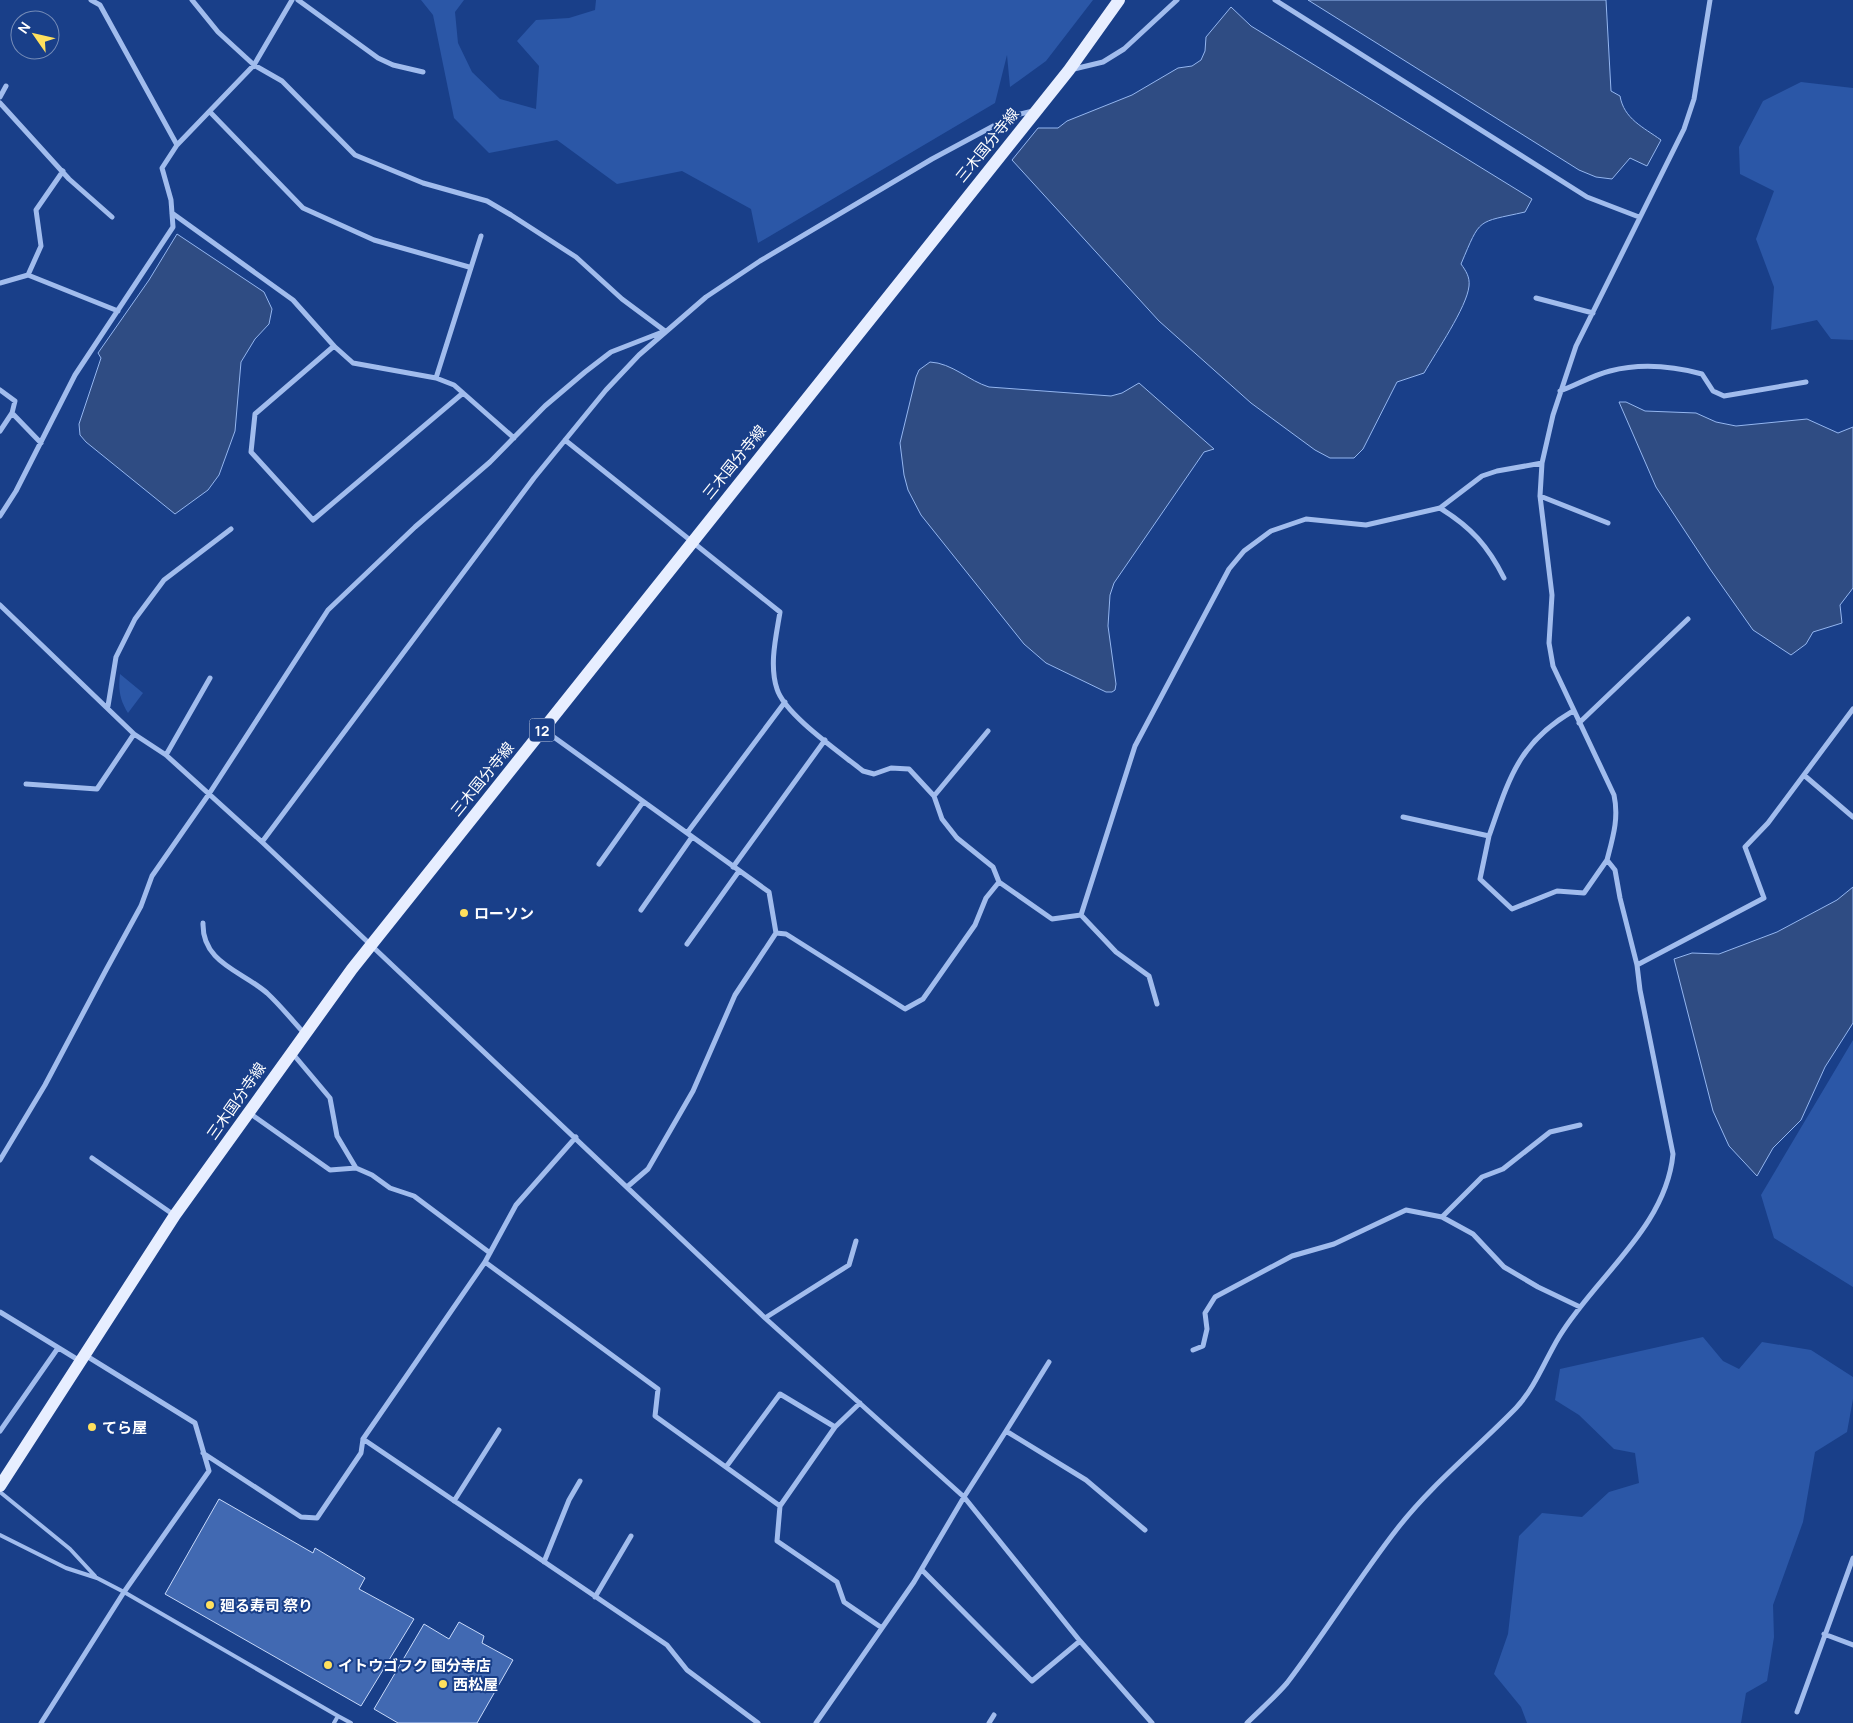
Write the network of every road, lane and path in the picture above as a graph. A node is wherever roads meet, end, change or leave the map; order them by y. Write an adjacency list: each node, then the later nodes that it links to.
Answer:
1 (91, 0): 17 (street)
2 (192, 0): 9 (street)
3 (292, 0): 9 (street)
4 (298, 0): 11 (street)
5 (1119, 0): 10 (main road, 三木国分寺線 / 12)
6 (1177, 0): 10 (street)
7 (1275, 0): 21 (street)
8 (1710, 0): 21 (street)
9 (254, 65): 16 (street); 29 (street)
10 (1069, 70): 15 (main road, 三木国分寺線 / 12)
11 (423, 72)
12 (6, 86): 13 (street)
13 (0, 97)
14 (0, 103): 18 (street)
15 (1034, 111): 29 (street); 47 (main road, 三木国分寺線 / 12)
16 (210, 112): 17 (street); 23 (street)
17 (177, 145): 19 (street)
18 (63, 171): 20 (street); 24 (street)
19 (172, 213): 27 (street); 30 (street)
20 (112, 217)
21 (1638, 217): 28 (street)
22 (480, 236): 23 (street)
23 (469, 268): 31 (street)
24 (28, 274): 25 (street); 27 (street)
25 (0, 283)
26 (1536, 298): 28 (street)
27 (118, 311): 40 (street)
28 (1593, 313): 34 (street)
29 (665, 331): 38 (street); 39 (street)
30 (334, 346): 31 (street); 35 (street)
31 (436, 378): 35 (street)
32 (1806, 382): 34 (street)
33 (0, 390): 36 (street)
34 (1560, 391): 41 (street)
35 (463, 393): 38 (street)
36 (12, 413): 37 (street); 40 (street)
37 (0, 431)
38 (514, 438): 64 (street)
39 (565, 440): 47 (street); 71 (street)
40 (41, 443): 44 (street)
41 (1542, 462): 42 (street); 43 (street)
42 (1540, 496): 45 (street); 55 (street)
43 (1440, 508): 48 (street); 78 (street)
44 (0, 516)
45 (1608, 523)
46 (231, 529): 53 (street)
47 (692, 541): 52 (street); 57 (main road, 三木国分寺線 / 12)
48 (1504, 578)
49 (0, 605): 53 (street)
50 (1688, 619): 56 (street)
51 (210, 678): 61 (street)
52 (784, 702): 60 (street); 69 (street)
53 (108, 706): 59 (street)
54 (1853, 709): 62 (street)
55 (1573, 711): 56 (street); 70 (street)
56 (1579, 723): 72 (street)
57 (542, 729): 66 (street); 82 (main road, 三木国分寺線 / 12)
58 (988, 731): 65 (street)
59 (134, 734): 61 (street); 63 (street)
60 (825, 740): 65 (street); 74 (street)
61 (166, 755): 64 (street)
62 (1805, 776): 68 (street); 83 (street)
63 (26, 784)
64 (209, 794): 71 (street); 91 (street)
65 (934, 796): 76 (street)
66 (643, 802): 69 (street); 73 (street)
67 (1403, 817): 70 (street)
68 (1853, 817)
69 (690, 835): 74 (street); 77 (street)
70 (1489, 836): 72 (street)
71 (262, 842): 82 (street)
72 (1607, 860): 83 (street)
73 (599, 864)
74 (733, 867): 75 (street)
75 (739, 871): 80 (street); 81 (street)
76 (999, 882): 78 (street); 80 (street)
77 (641, 910)
78 (1081, 914): 84 (street)
79 (203, 923): 85 (street)
80 (776, 933): 93 (street)
81 (687, 944)
82 (372, 945): 85 (main road, 三木国分寺線 / 12); 89 (street)
83 (1637, 965): 99 (street)
84 (1157, 1004)
85 (304, 1034): 86 (main road, 三木国分寺線 / 12)
86 (291, 1052): 87 (main road, 三木国分寺線 / 12); 92 (street)
87 (248, 1112): 92 (street); 94 (main road, 三木国分寺線 / 12)
88 (1580, 1125): 95 (street)
89 (576, 1137): 93 (street); 97 (street)
90 (92, 1158): 94 (street)
91 (0, 1160)
92 (356, 1168): 97 (street)
93 (626, 1187): 101 (street)
94 (175, 1215): 104 (main road, 三木国分寺線 / 12)
95 (1442, 1217): 99 (street); 103 (street)
96 (856, 1241): 101 (street)
97 (490, 1253): 98 (street)
98 (485, 1262): 111 (street); 113 (street)
99 (1580, 1307): 143 (street)
100 (0, 1312): 102 (street)
101 (765, 1318): 106 (street)
102 (58, 1348): 104 (street); 109 (street)
103 (1192, 1350)
104 (82, 1358): 112 (street); 115 (main road, 三木国分寺線 / 12)
105 (1049, 1362): 110 (street)
106 (860, 1402): 107 (street); 117 (street)
107 (835, 1427): 113 (street); 119 (street)
108 (498, 1430): 118 (street)
109 (0, 1431)
110 (1006, 1431): 117 (street); 120 (street)
111 (363, 1440): 112 (street); 118 (street)
112 (203, 1453): 127 (street)
113 (726, 1467): 119 (street)
114 (580, 1481): 124 (street)
115 (0, 1486)
116 (0, 1492): 126 (lane)
117 (964, 1497): 125 (street); 131 (street)
118 (454, 1501): 124 (street)
119 (780, 1506): 129 (street)
120 (1145, 1530)
121 (0, 1535): 126 (lane)
122 (631, 1536): 128 (street)
123 (1853, 1558): 130 (street)
124 (544, 1562): 128 (street)
125 (922, 1570): 129 (street); 131 (street)
126 (96, 1578): 127 (lane)
127 (124, 1592): 135 (lane); 136 (street)
128 (595, 1597): 139 (street)
129 (882, 1628): 140 (street)
130 (1824, 1634): 132 (street); 133 (street)
131 (1080, 1641): 142 (street)
132 (1853, 1645)
133 (1797, 1712)
134 (994, 1715): 141 (street)
135 (338, 1716): 137 (lane); 138 (lane)
136 (41, 1723)
137 (334, 1723)
138 (351, 1723)
139 (758, 1723)
140 (816, 1723)
141 (989, 1723)
142 (1152, 1723)
143 (1247, 1723)

